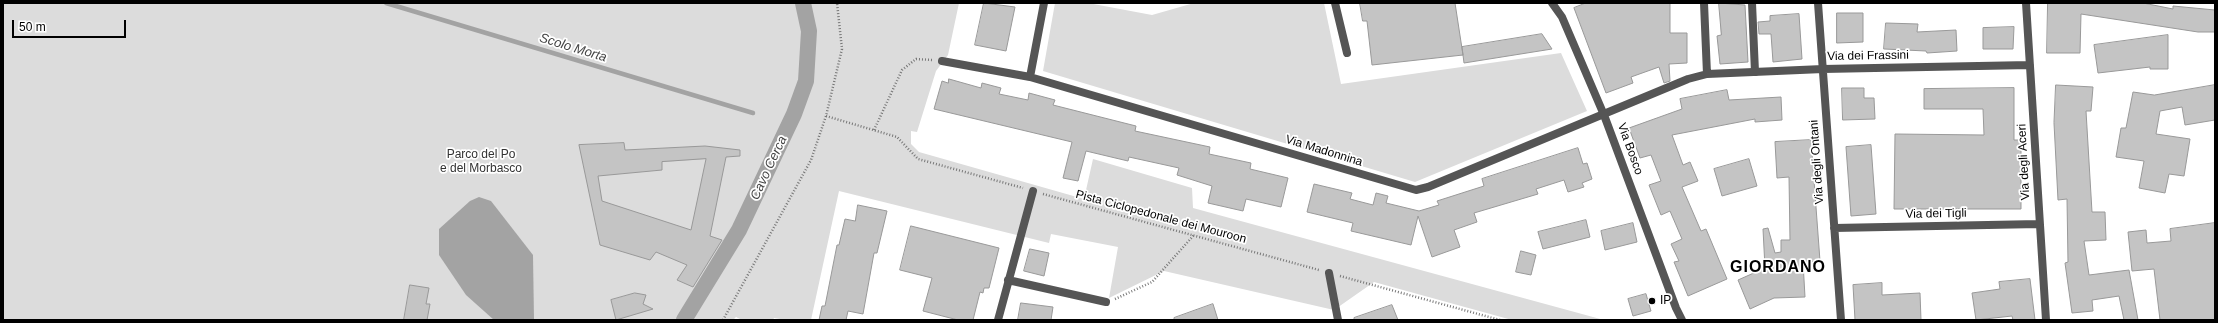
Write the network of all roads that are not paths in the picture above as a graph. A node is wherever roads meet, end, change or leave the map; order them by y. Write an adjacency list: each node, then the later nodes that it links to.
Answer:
1 (1044, 3): 14 (street)
2 (1335, 3): 8 (street)
3 (1552, 3): 15 (street, Via Bosco)
4 (1704, 3): 13 (street)
5 (1752, 3): 12 (street)
6 (1818, 3): 11 (street, Via degli Ontani)
7 (2026, 3): 10 (street, Via degli Aceri)
8 (1347, 53)
9 (942, 61): 14 (street, Via Madonnina)
10 (2030, 65): 11 (street, Via dei Frassini); 17 (street, Via degli Aceri)
11 (1823, 69): 12 (street, Via dei Frassini); 18 (street, Via degli Ontani)
12 (1755, 72): 13 (street, Via dei Frassini)
13 (1707, 74): 15 (street, Via dei Frassini)
14 (1030, 77): 15 (street, Via Madonnina)
15 (1604, 115): 22 (street, Via Bosco)
16 (1033, 191): 20 (street)
17 (2039, 224): 18 (street, Via dei Tigli); 28 (street, Via degli Aceri)
18 (1834, 228): 27 (street, Via degli Ontani)
19 (1329, 273): 24 (street)
20 (1008, 280): 21 (street); 23 (street)
21 (1106, 302)
22 (1676, 308): 25 (street, Via Bosco); 26 (street, Via Bosco)
23 (998, 320)
24 (1338, 320)
25 (1677, 320)
26 (1682, 320)
27 (1841, 320)
28 (2046, 320)

